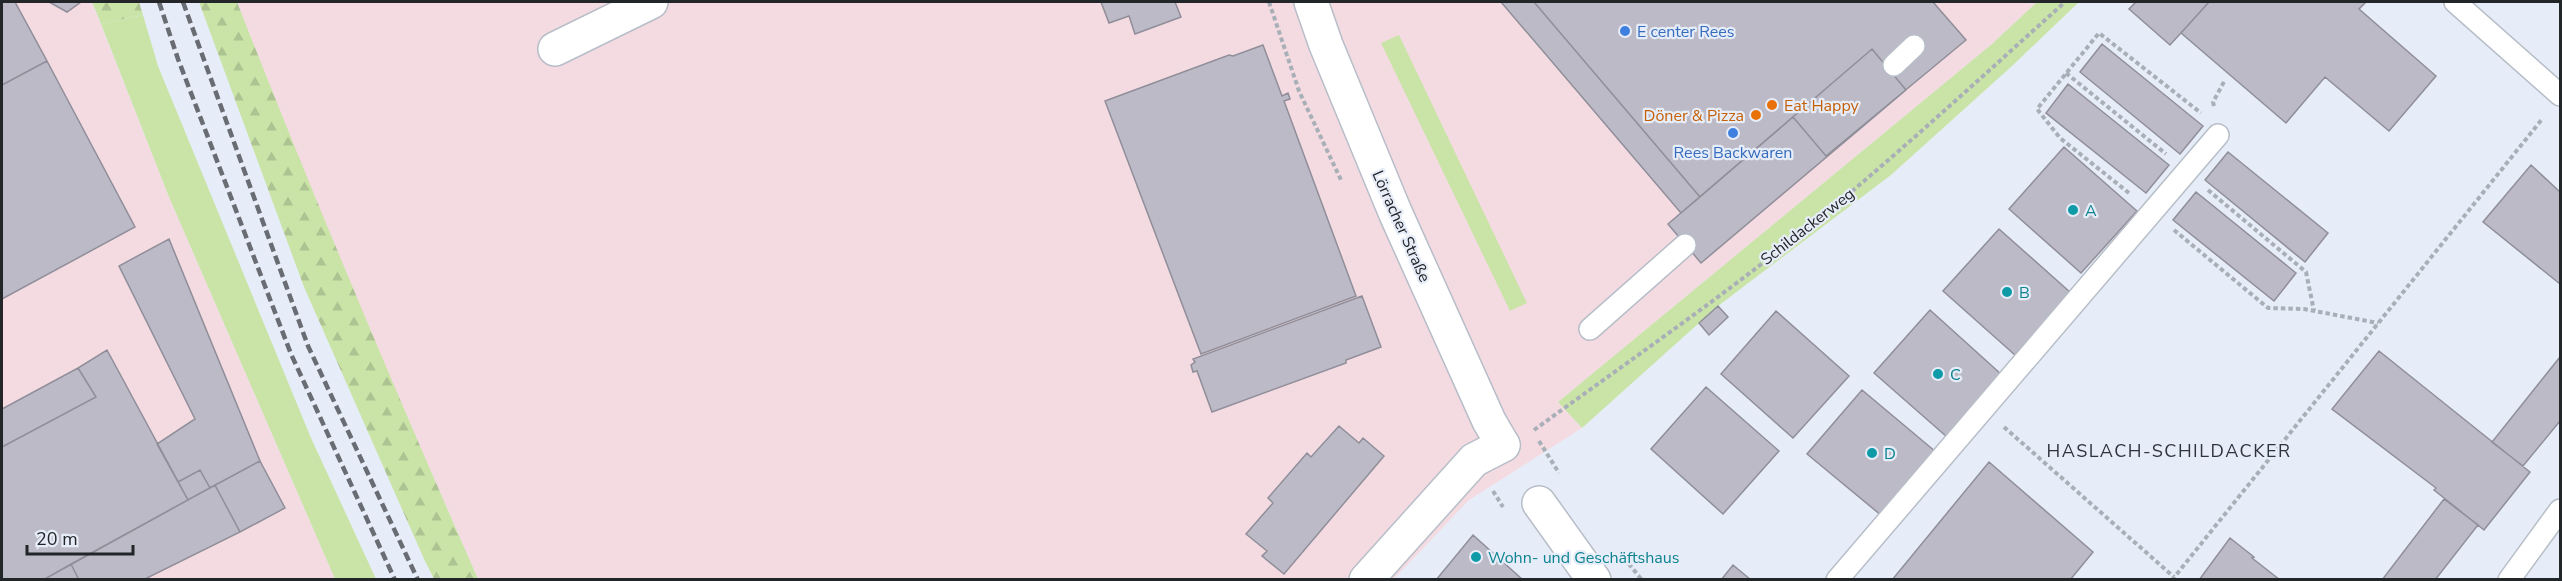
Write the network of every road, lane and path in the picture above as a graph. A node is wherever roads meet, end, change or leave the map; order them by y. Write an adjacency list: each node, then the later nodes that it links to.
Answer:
1 (651, 2): 6 (street)
2 (1311, 2): 20 (street, Lörracher Straße)
3 (2065, 2): 16 (path, Schildackerweg)
4 (2454, 2): 8 (lane)
5 (1914, 46): 7 (lane)
6 (555, 49)
7 (1894, 65)
8 (2560, 95)
9 (2546, 115): 13 (path)
10 (2213, 126): 11 (lane); 11 (path)
11 (2152, 212): 13 (path); 15 (lane)
12 (1685, 245): 14 (lane)
13 (2378, 323): 19 (path)
14 (1590, 329)
15 (1983, 409): 19 (path); 22 (lane)
16 (1560, 475)
17 (1539, 503): 21 (street)
18 (2560, 511): 23 (lane)
19 (2174, 578)
20 (1366, 579)
21 (1594, 579)
22 (1837, 579)
23 (2509, 579)

